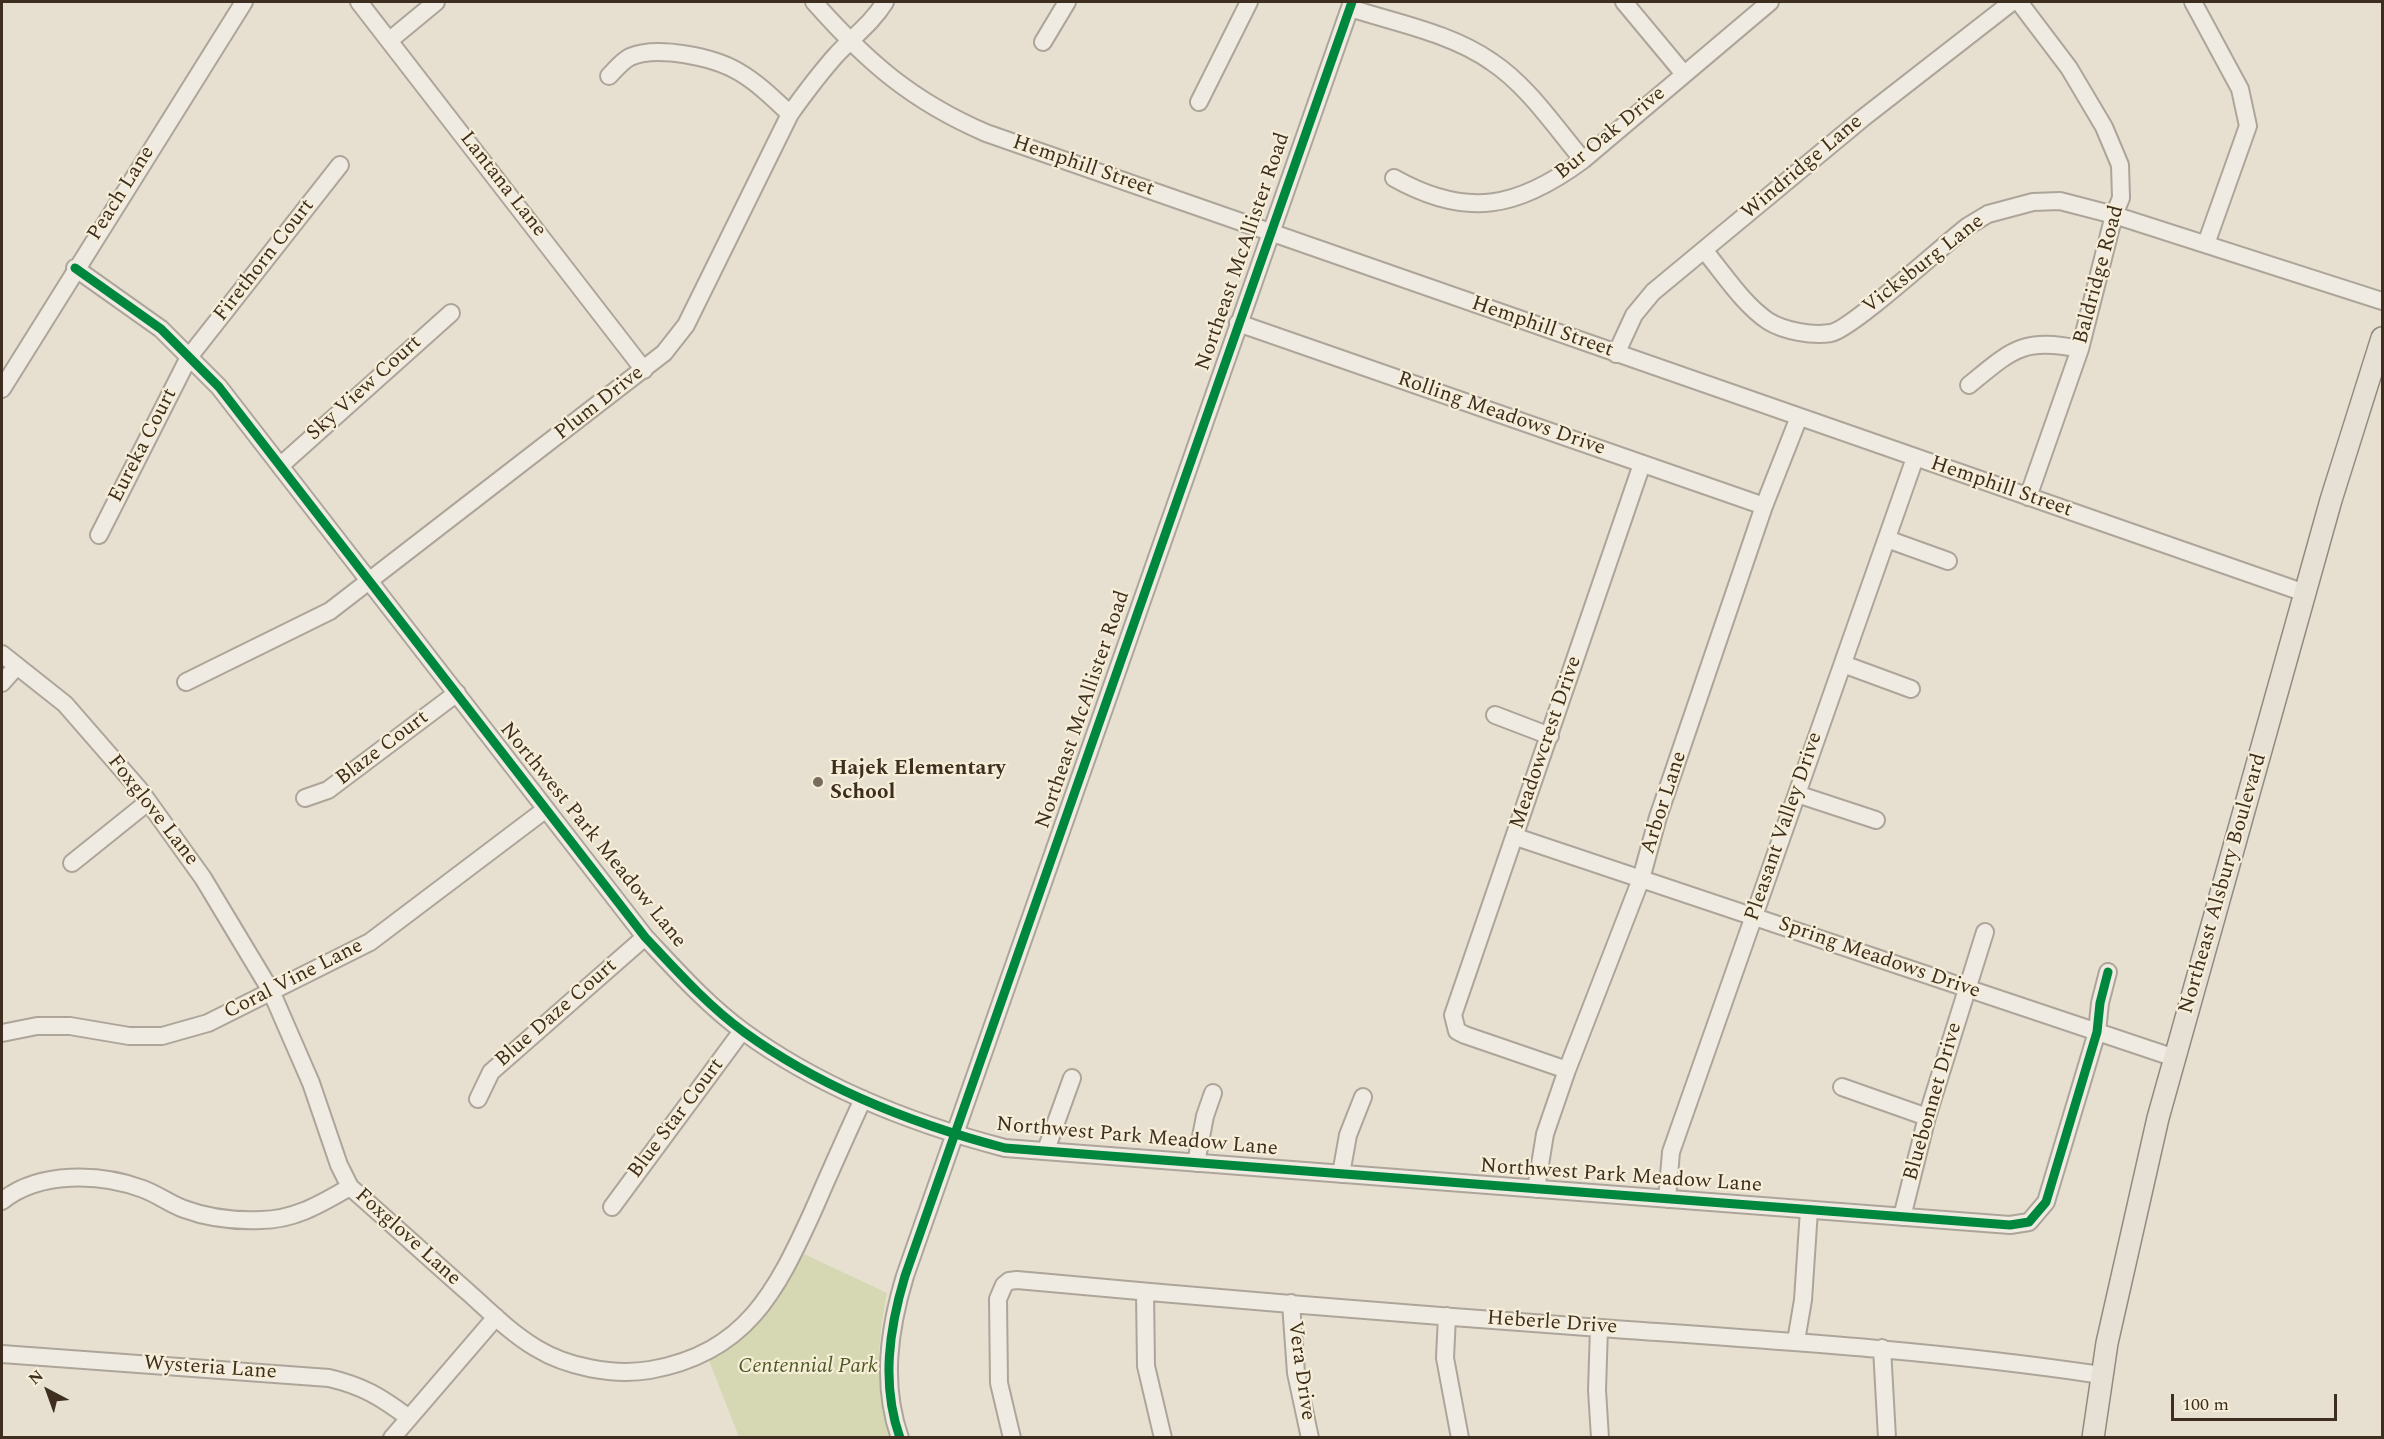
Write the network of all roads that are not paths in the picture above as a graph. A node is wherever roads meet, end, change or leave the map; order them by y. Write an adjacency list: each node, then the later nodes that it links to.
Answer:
1 (244, 2): 28 (street, Peach Lane)
2 (360, 2): 14 (street, Lantana Lane)
3 (436, 2): 14 (street)
4 (814, 2): 15 (street, Hemphill Street)
5 (885, 2): 15 (street, Plum Drive)
6 (1067, 2): 16 (street)
7 (1249, 2): 19 (street)
8 (1624, 2): 17 (street)
9 (1770, 2): 17 (street, Bur Oak Drive)
10 (2012, 2): 27 (street, Windridge Lane)
11 (2019, 2): 24 (street, Baldridge Road)
12 (2193, 2): 26 (street)
13 (1351, 4): 21 (street); 25 (street, Northeast McAllister Road)
14 (390, 40): 36 (street, Lantana Lane)
15 (850, 42): 20 (street, Plum Drive); 25 (street, Hemphill Street)
16 (1043, 42)
17 (1684, 74): 21 (street, Bur Oak Drive)
18 (609, 76): 20 (street)
19 (1199, 102)
20 (790, 114): 36 (street, Plum Drive)
21 (1583, 160): 23 (street, Bur Oak Drive)
22 (340, 165): 35 (street, Firethorn Court)
23 (1394, 178)
24 (2114, 215): 26 (street, Vicksburg Lane); 27 (street, Vicksburg Lane); 33 (street, Baldridge Road)
25 (1269, 232): 31 (street, Northeast McAllister Road); 34 (street, Hemphill Street)
26 (2206, 244): 29 (street, Vicksburg Lane)
27 (1704, 250): 34 (street, Windridge Lane)
28 (75, 268): 35 (street, Northwest Park Meadow Lane); 38 (street, Peach Lane)
29 (2382, 301)
30 (451, 313): 42 (street, Sky View Court)
31 (1238, 324): 41 (street, Rolling Meadows Drive); 85 (street, Northeast McAllister Road)
32 (2382, 338): 49 (main road, Northeast Alsbury Boulevard)
33 (2080, 350): 37 (street); 43 (street, Baldridge Road)
34 (1616, 354): 39 (street, Hemphill Street)
35 (189, 357): 42 (street, Northwest Park Meadow Lane); 45 (street, Eureka Court)
36 (644, 370): 48 (street, Plum Drive)
37 (1969, 385)
38 (2, 388)
39 (1798, 417): 40 (street, Hemphill Street); 44 (street, Arbor Lane)
40 (1915, 458): 43 (street, Hemphill Street); 46 (street, Pleasant Valley Drive)
41 (1642, 464): 44 (street, Rolling Meadows Drive); 58 (street, Meadowcrest Drive)
42 (280, 466): 48 (street, Northwest Park Meadow Lane)
43 (2028, 497): 49 (street, Hemphill Street)
44 (1764, 506): 66 (street, Arbor Lane)
45 (99, 535)
46 (1887, 539): 47 (street); 51 (street, Pleasant Valley Drive)
47 (1948, 561)
48 (368, 580): 53 (street, Plum Drive); 56 (street, Northwest Park Meadow Lane)
49 (2305, 593): 76 (main road, Northeast Alsbury Boulevard)
50 (2, 654): 52 (street, Foxglove Lane)
51 (1843, 664): 55 (street); 59 (street, Pleasant Valley Drive)
52 (17, 666): 54 (street); 61 (street, Foxglove Lane)
53 (186, 682)
54 (2, 683)
55 (1911, 689)
56 (457, 693): 60 (street, Blaze Court); 62 (street, Northwest Park Meadow Lane)
57 (1495, 715): 58 (street)
58 (1550, 736): 64 (street, Meadowcrest Drive)
59 (1797, 794): 63 (street); 67 (street, Pleasant Valley Drive)
60 (304, 798)
61 (148, 802): 65 (street); 72 (street, Foxglove Lane)
62 (546, 809): 69 (street, Northwest Park Meadow Lane); 72 (street, Coral Vine Lane)
63 (1876, 820)
64 (1516, 837): 66 (street, Spring Meadows Drive); 77 (street, Meadowcrest Drive)
65 (72, 863)
66 (1641, 879): 67 (street, Spring Meadows Drive); 77 (street, Arbor Lane)
67 (1754, 917): 71 (street, Spring Meadows Drive); 92 (street, Pleasant Valley Drive)
68 (1985, 932): 71 (street, Bluebonnet Drive)
69 (645, 937): 73 (street, Northwest Park Meadow Lane); 82 (street, Blue Daze Court)
70 (2108, 972): 74 (street)
71 (1966, 988): 74 (street, Spring Meadows Drive); 84 (street, Bluebonnet Drive)
72 (271, 991): 75 (street, Coral Vine Lane); 89 (street, Foxglove Lane)
73 (742, 1031): 83 (street, Northwest Park Meadow Lane); 93 (street, Blue Star Court)
74 (2097, 1032): 76 (street, Spring Meadows Drive); 95 (street, Northwest Park Meadow Lane)
75 (2, 1033)
76 (2175, 1058): 104 (main road, Northeast Alsbury Boulevard)
77 (1567, 1070): 90 (street, Arbor Lane)
78 (1072, 1078): 86 (street)
79 (1842, 1087): 84 (street)
80 (1214, 1093): 87 (street)
81 (1363, 1097): 88 (street)
82 (478, 1098)
83 (863, 1099): 85 (street, Northwest Park Meadow Lane); 99 (street, Foxglove Lane)
84 (1927, 1117): 95 (street, Bluebonnet Drive)
85 (955, 1135): 86 (street, Northwest Park Meadow Lane); 107 (street, Northeast McAllister Road)
86 (1046, 1150): 87 (street, Northwest Park Meadow Lane)
87 (1196, 1163): 88 (street, Northwest Park Meadow Lane)
88 (1341, 1174): 90 (street, Northwest Park Meadow Lane)
89 (350, 1187): 91 (street); 99 (street, Foxglove Lane)
90 (1536, 1189): 92 (street, Northwest Park Meadow Lane)
91 (3, 1196)
92 (1667, 1199): 94 (street, Northwest Park Meadow Lane)
93 (612, 1207)
94 (1809, 1210): 95 (street, Northwest Park Meadow Lane); 101 (street)
95 (1902, 1217)
96 (1145, 1292): 97 (street, Heberle Drive); 108 (street, Heberle Drive); 109 (street)
97 (1291, 1303): 98 (street, Heberle Drive); 110 (street, Vera Drive)
98 (1447, 1316): 100 (street, Heberle Drive); 111 (street)
99 (496, 1317): 105 (street)
100 (1599, 1328): 101 (street, Heberle Drive); 112 (street)
101 (1796, 1341): 102 (street, Heberle Drive)
102 (1882, 1348): 104 (street, Heberle Drive); 113 (street)
103 (2, 1354): 105 (street, Wysteria Lane)
104 (2101, 1375): 114 (main road, Northeast Alsbury Boulevard)
105 (409, 1418): 106 (street)
106 (392, 1437)
107 (900, 1437)
108 (1011, 1437)
109 (1163, 1437)
110 (1310, 1437)
111 (1461, 1437)
112 (1600, 1437)
113 (1887, 1437)
114 (2093, 1437)

